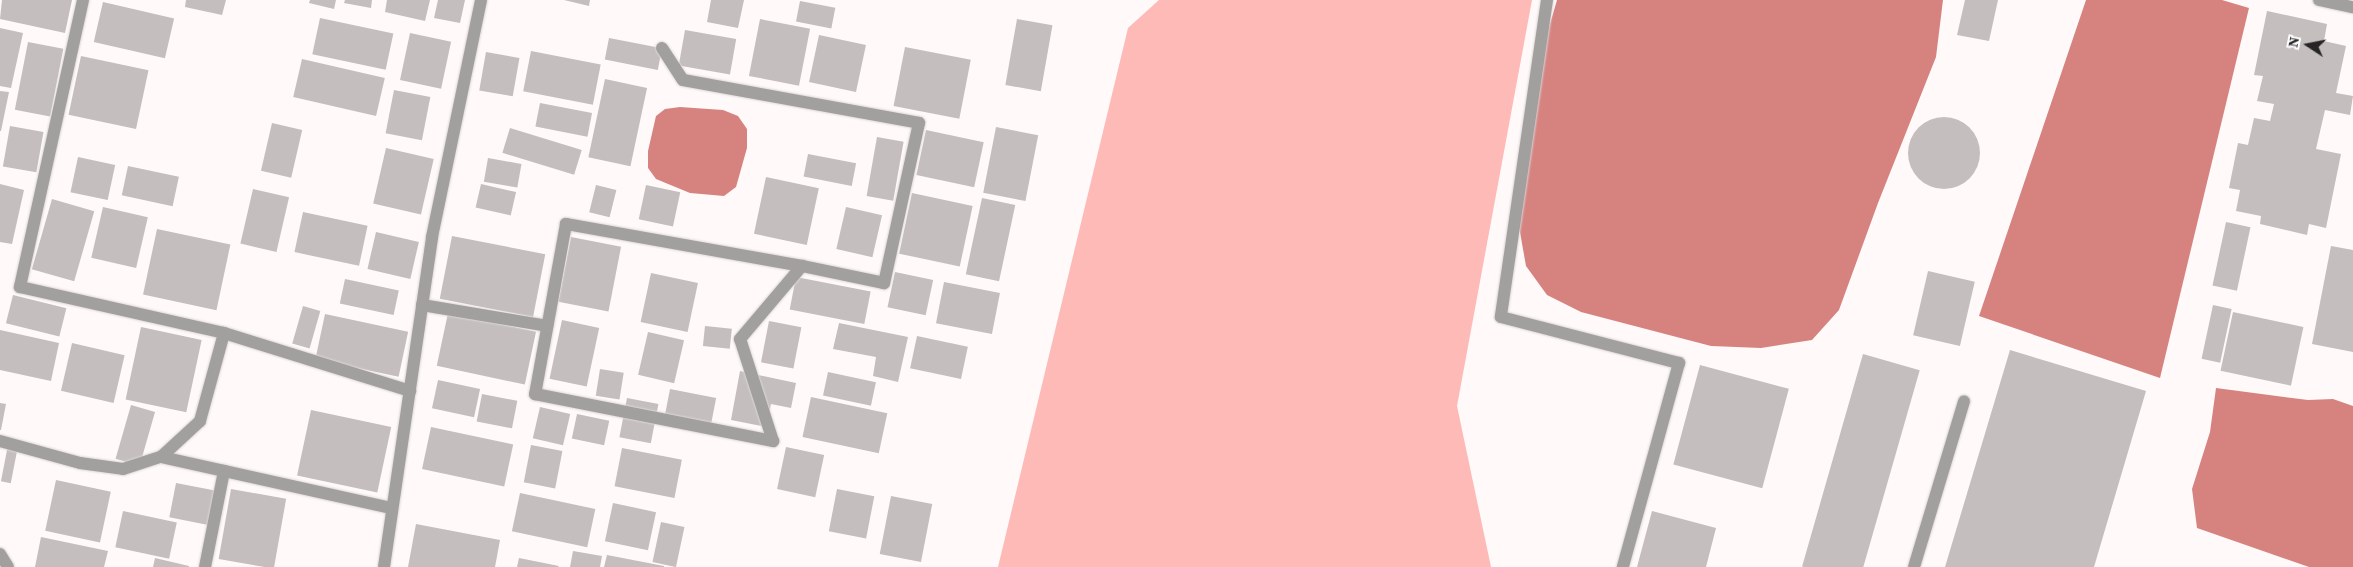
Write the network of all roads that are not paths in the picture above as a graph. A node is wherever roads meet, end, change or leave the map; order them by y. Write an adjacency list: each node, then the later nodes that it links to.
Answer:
1 (83, 0): 10 (street)
2 (481, 0): 8 (street)
3 (1547, 0): 21 (street)
4 (2319, 0): 5 (street)
5 (2353, 7)
6 (662, 48): 7 (street)
7 (802, 266): 9 (street); 9 (street)
8 (422, 305): 9 (street); 11 (street)
9 (547, 326)
10 (224, 333): 11 (street); 14 (street)
11 (410, 391): 16 (street)
12 (1964, 401): 22 (street)
13 (0, 441): 14 (street)
14 (161, 457): 15 (street)
15 (224, 471): 16 (street); 19 (street)
16 (391, 508): 20 (street)
17 (0, 554): 18 (street)
18 (8, 567)
19 (205, 567)
20 (384, 567)
21 (1623, 567)
22 (1914, 567)

